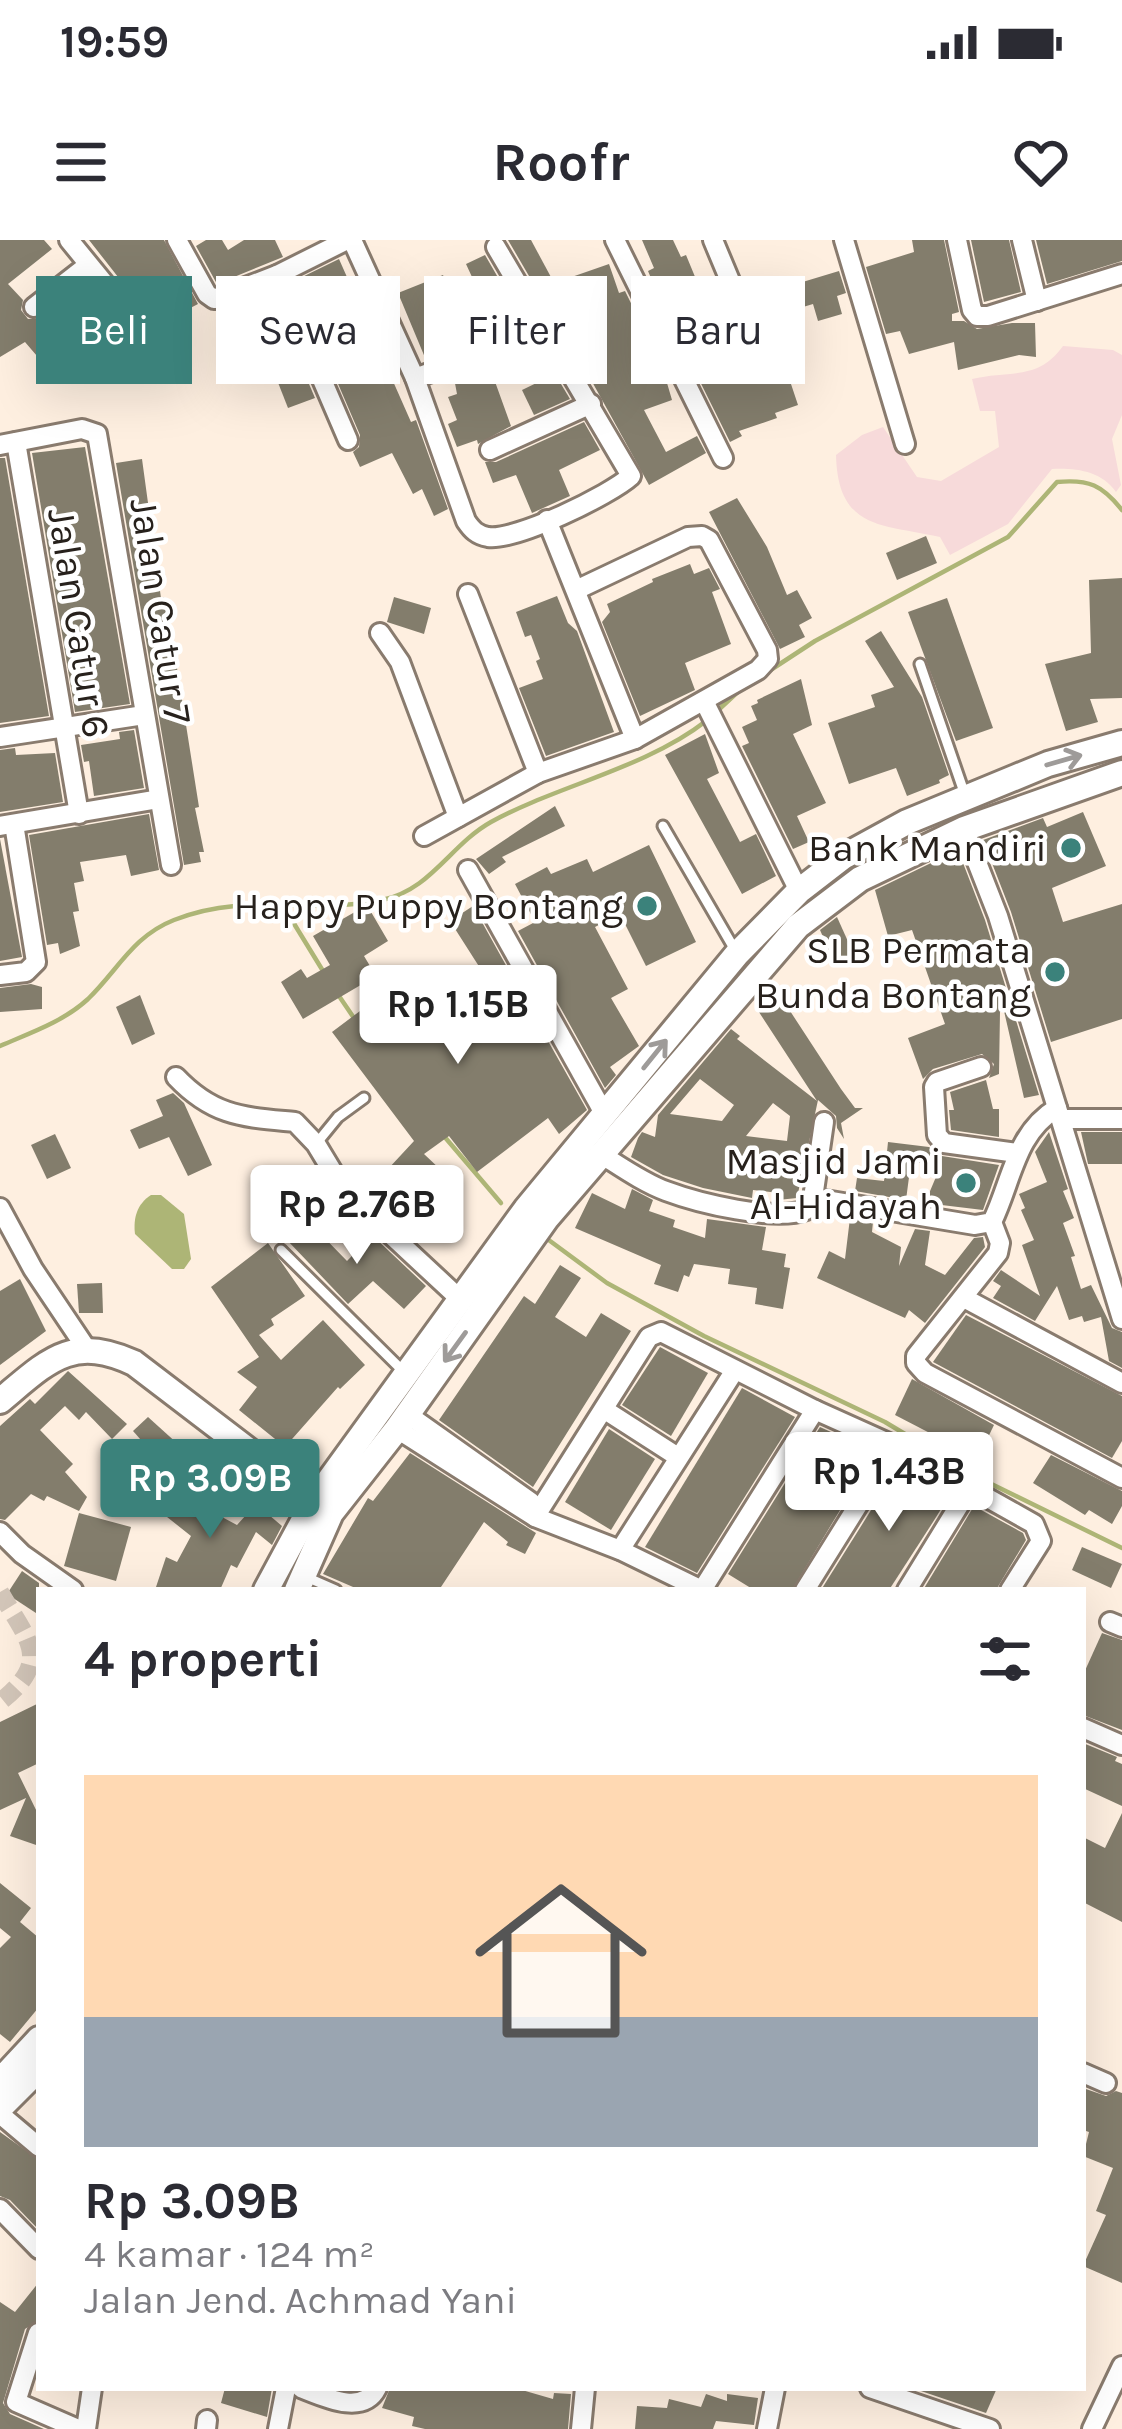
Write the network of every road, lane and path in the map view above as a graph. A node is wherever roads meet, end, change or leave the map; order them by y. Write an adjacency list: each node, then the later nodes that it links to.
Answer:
1 (69, 240): 10 (street)
2 (178, 240): 12 (street)
3 (349, 240): 12 (street); 19 (street)
4 (615, 240): 26 (street)
5 (713, 240): 15 (street)
6 (844, 240): 24 (street)
7 (957, 240): 16 (street)
8 (1022, 240): 16 (street)
9 (496, 247): 14 (street)
10 (88, 266): 13 (street); 17 (street)
11 (1122, 274): 16 (street)
12 (277, 275): 22 (street)
13 (96, 276)
14 (513, 276)
15 (728, 276)
16 (1036, 301)
17 (34, 307)
18 (424, 375): 19 (street)
19 (415, 378): 27 (street)
20 (578, 384): 21 (street)
21 (591, 404): 25 (street); 27 (street)
22 (348, 440)
23 (8, 444): 33 (street, Jalan Catur 7); 34 (street, Jalan Catur 6)
24 (904, 444)
25 (490, 450)
26 (723, 458)
27 (550, 529): 28 (street)
28 (573, 585): 32 (street); 36 (street)
29 (468, 595): 38 (street)
30 (380, 633): 44 (street)
31 (920, 664): 40 (lane)
32 (710, 714): 36 (street); 51 (street)
33 (144, 715): 34 (street); 41 (street, Jalan Catur 7)
34 (62, 727): 35 (street); 42 (street, Jalan Catur 6)
35 (0, 736)
36 (635, 739): 38 (street)
37 (1122, 743): 40 (street, one-way to 37)
38 (538, 773): 44 (street)
39 (1122, 773): 43 (street)
40 (969, 796): 43 (street); 47 (street); 51 (street)
41 (159, 799): 42 (street); 49 (street, Jalan Catur 7)
42 (79, 814): 45 (street)
43 (1001, 814): 47 (street)
44 (458, 817): 48 (street)
45 (7, 825): 53 (street)
46 (663, 826): 52 (lane)
47 (964, 829): 57 (street); 62 (street)
48 (424, 836)
49 (171, 866)
50 (468, 870): 58 (street)
51 (799, 890): 52 (street)
52 (737, 954): 58 (street, one-way to 52)
53 (0, 975)
54 (981, 1066): 63 (street)
55 (176, 1076): 61 (street)
56 (364, 1098): 61 (lane)
57 (1059, 1114): 59 (street); 63 (street); 71 (street)
58 (604, 1115): 67 (street)
59 (1122, 1119)
60 (824, 1122): 64 (street)
61 (316, 1144): 70 (street)
62 (598, 1153): 64 (street); 67 (street)
63 (1017, 1153): 66 (street)
64 (813, 1198): 66 (street)
65 (0, 1208): 72 (street)
66 (992, 1222): 69 (street)
67 (525, 1230): 70 (street); 79 (street, one-way to 79)
68 (281, 1250): 74 (lane)
69 (964, 1298): 75 (street); 82 (street)
70 (461, 1300): 74 (street)
71 (1122, 1319)
72 (97, 1350): 76 (street); 84 (street)
73 (734, 1370): 77 (street); 78 (street); 81 (street)
74 (407, 1375): 84 (street)
75 (1122, 1383)
76 (0, 1401)
77 (605, 1410): 81 (street); 85 (street)
78 (815, 1410): 80 (street); 92 (street)
79 (402, 1422): 84 (street); 85 (street)
80 (895, 1446): 83 (street); 93 (street)
81 (678, 1457): 87 (street)
82 (1122, 1478)
83 (971, 1486): 94 (street); 95 (street)
84 (321, 1512): 88 (street); 90 (street)
85 (538, 1513): 87 (street)
86 (0, 1532): 89 (street)
87 (620, 1550): 91 (street)
88 (300, 1583)
89 (68, 1587)
90 (268, 1587)
91 (696, 1587)
92 (704, 1587)
93 (807, 1587)
94 (909, 1587)
95 (1012, 1587)
96 (1086, 1729): 97 (street)
97 (1122, 1745)
98 (36, 2052): 101 (street)
99 (36, 2053): 103 (street)
100 (1086, 2074): 102 (street)
101 (0, 2080)
102 (1106, 2083)
103 (0, 2111): 104 (street)
104 (36, 2144)
105 (0, 2209): 106 (street)
106 (36, 2246)
107 (36, 2339): 116 (street)
108 (1122, 2366): 121 (street)
109 (91, 2391): 116 (street)
110 (285, 2391): 117 (street)
111 (308, 2391): 112 (street)
112 (376, 2391)
113 (585, 2391): 118 (street)
114 (775, 2391): 119 (street)
115 (879, 2391): 120 (street)
116 (82, 2429)
117 (278, 2429)
118 (581, 2429)
119 (767, 2429)
120 (990, 2429)
121 (1092, 2429)

